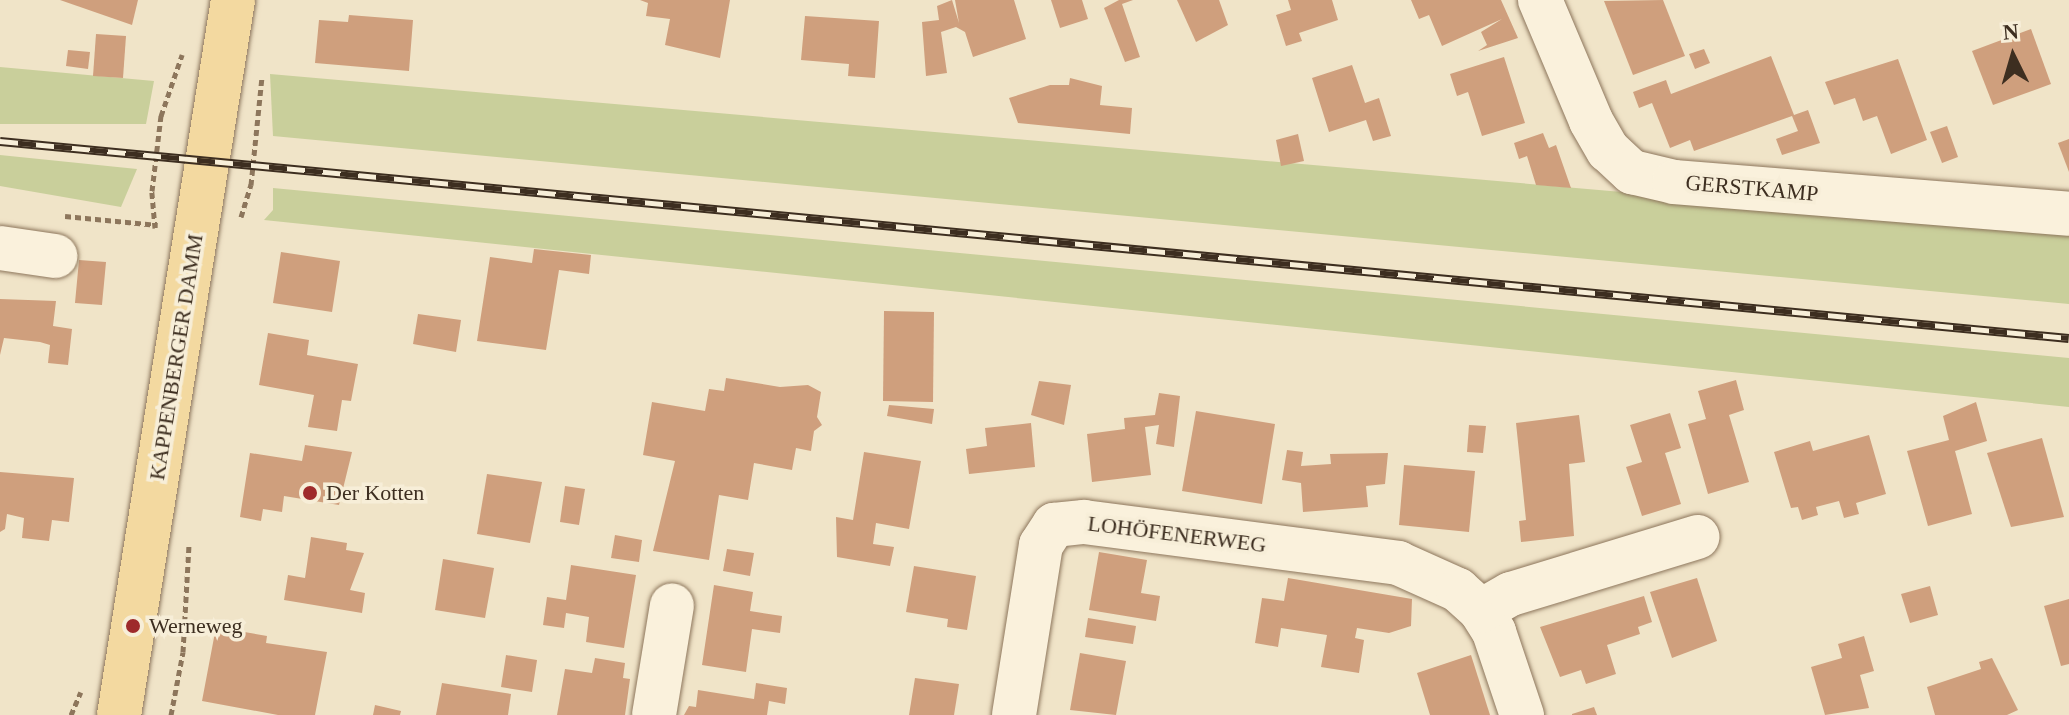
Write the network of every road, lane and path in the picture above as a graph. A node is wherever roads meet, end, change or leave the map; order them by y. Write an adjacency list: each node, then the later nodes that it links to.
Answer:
1 (233, 0): 4 (main road, KAPPENBERGER DAMM)
2 (1540, 0): 3 (street, GERSTKAMP)
3 (2069, 214)
4 (198, 221): 5 (path); 10 (main road, KAPPENBERGER DAMM)
5 (58, 236): 6 (street)
6 (0, 248)
7 (1697, 537): 9 (street)
8 (672, 605): 11 (street)
9 (1481, 611): 12 (street, LOHÖFENERWEG); 13 (street, LOHÖFENERWEG)
10 (119, 715)
11 (654, 715)
12 (1014, 715)
13 (1522, 715)

